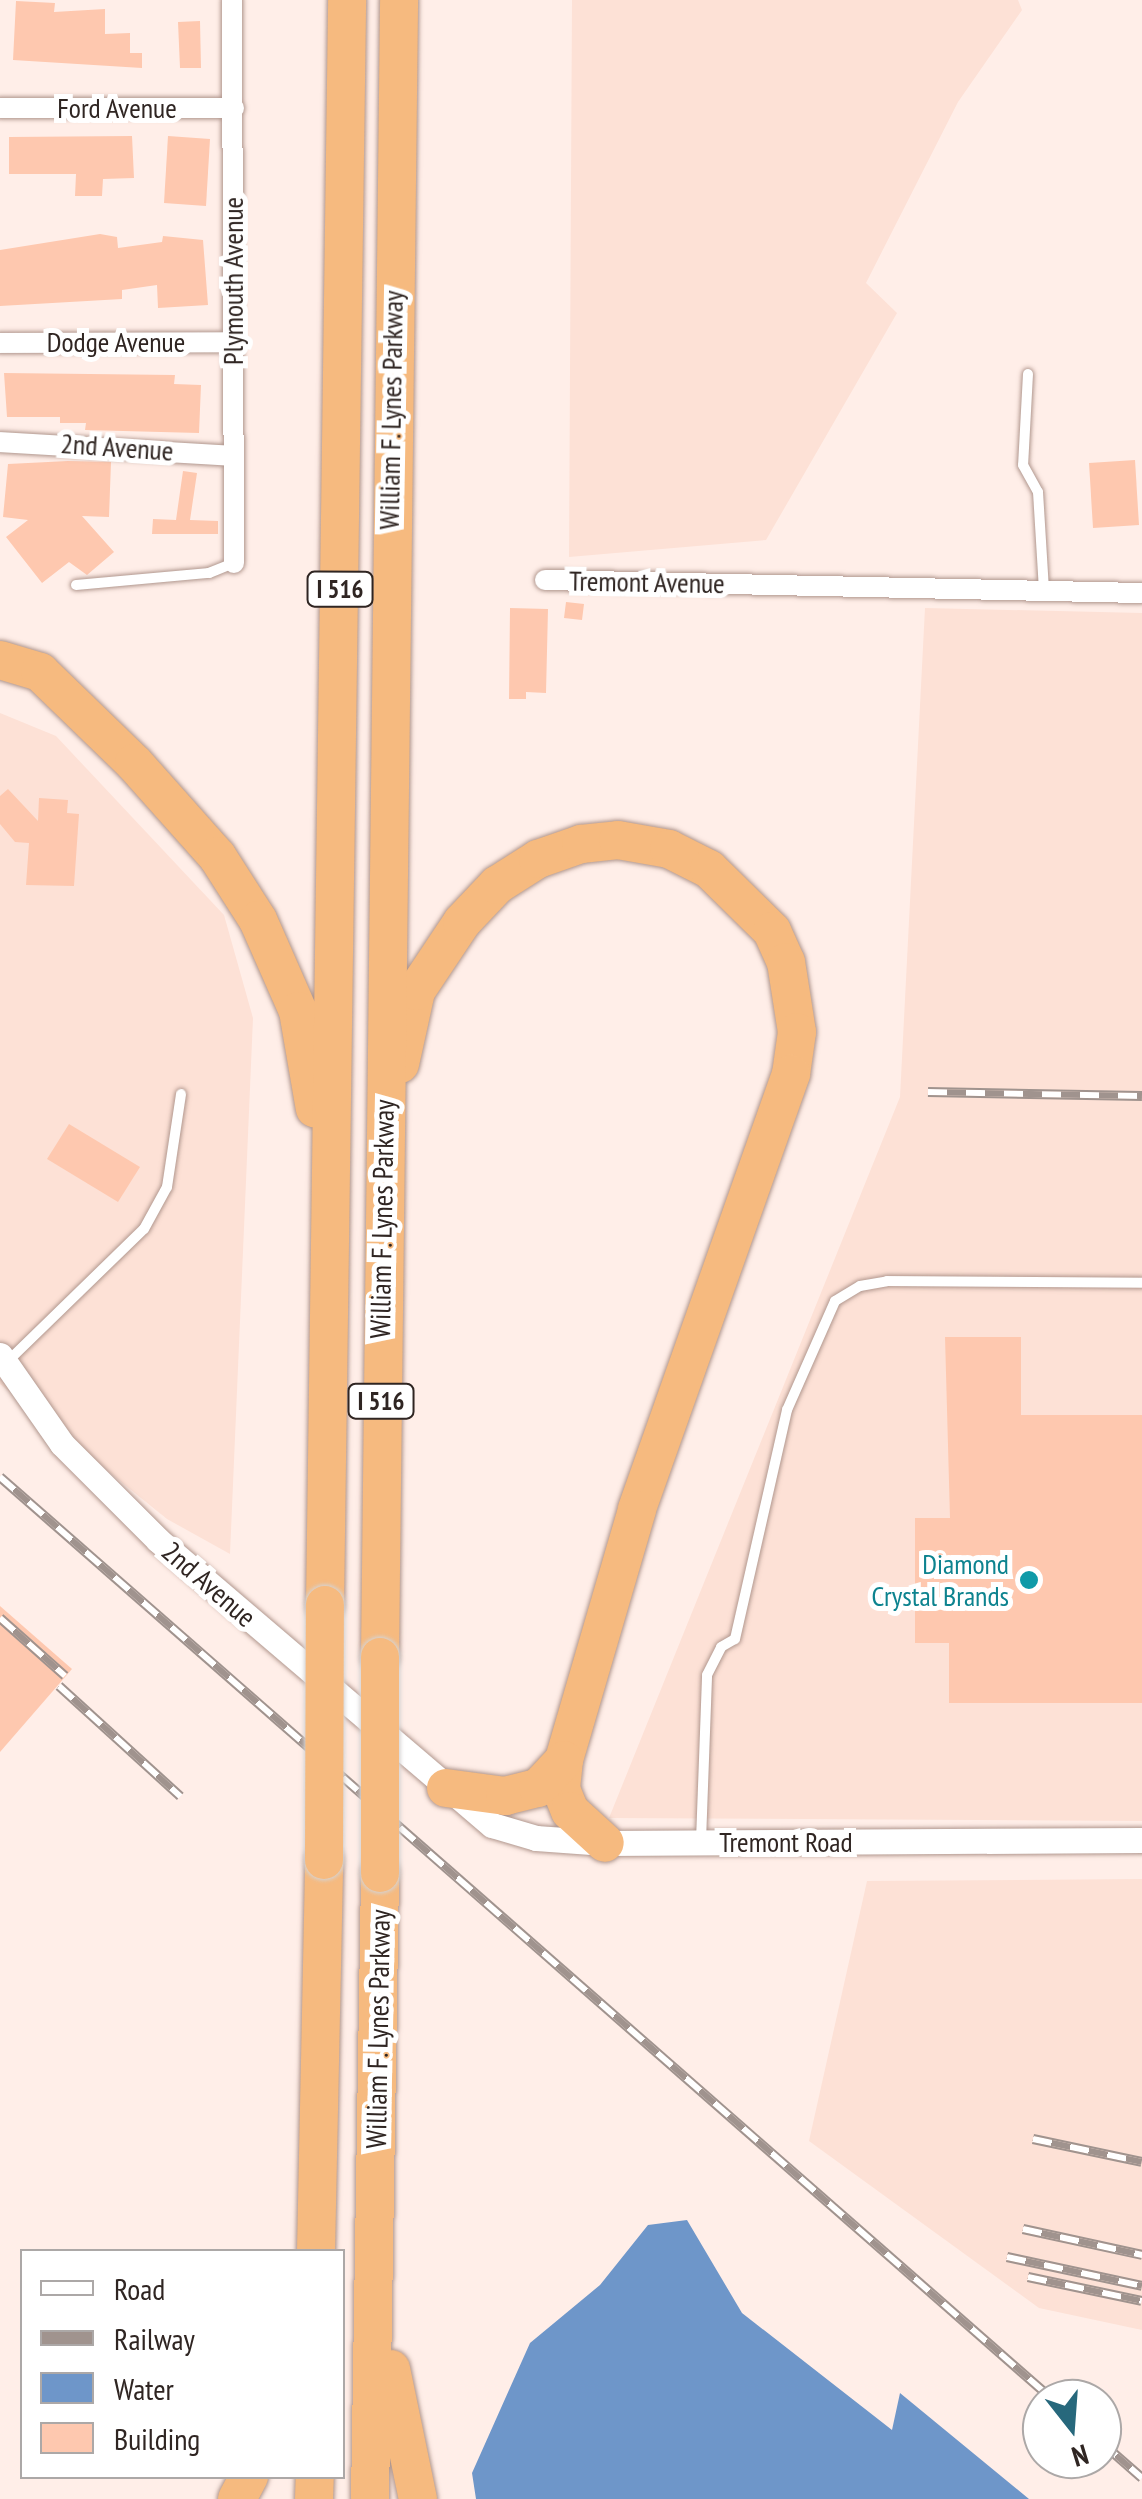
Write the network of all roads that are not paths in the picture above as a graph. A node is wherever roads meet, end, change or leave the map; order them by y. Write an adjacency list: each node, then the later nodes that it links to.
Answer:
1 (232, 0): 5 (street, Plymouth Avenue)
2 (347, 0): 21 (highway, William F. Lynes Parkway / I 516)
3 (398, 0): 20 (highway, William F. Lynes Parkway / I 516)
4 (0, 108): 5 (street, Ford Avenue)
5 (234, 108): 6 (street, Plymouth Avenue)
6 (233, 342): 7 (street, Dodge Avenue); 10 (street, Plymouth Avenue)
7 (0, 343)
8 (1028, 374): 14 (lane)
9 (0, 442): 10 (street, 2nd Avenue)
10 (234, 456): 11 (street, Plymouth Avenue)
11 (234, 563): 13 (lane)
12 (544, 580): 14 (street, Tremont Avenue)
13 (76, 585)
14 (1044, 590): 15 (street, Tremont Avenue)
15 (1142, 594)
16 (0, 631): 18 (highway)
17 (0, 660): 18 (highway)
18 (40, 672): 21 (highway)
19 (181, 1094): 23 (lane)
20 (382, 1145): 24 (highway); 30 (highway, William F. Lynes Parkway / I 516, bridge)
21 (331, 1177): 29 (highway, William F. Lynes Parkway / I 516, bridge)
22 (1142, 1283): 27 (lane)
23 (2, 1359): 25 (street, 2nd Avenue)
24 (564, 1760): 25 (highway); 28 (highway)
25 (446, 1788): 28 (street, Tremont Road)
26 (1142, 1840): 27 (street, Tremont Road)
27 (701, 1842): 28 (street, Tremont Road)
28 (604, 1843)
29 (314, 2240)
30 (376, 2248): 31 (highway, William F. Lynes Parkway / I 516); 32 (highway)
31 (370, 2499)
32 (418, 2499)

